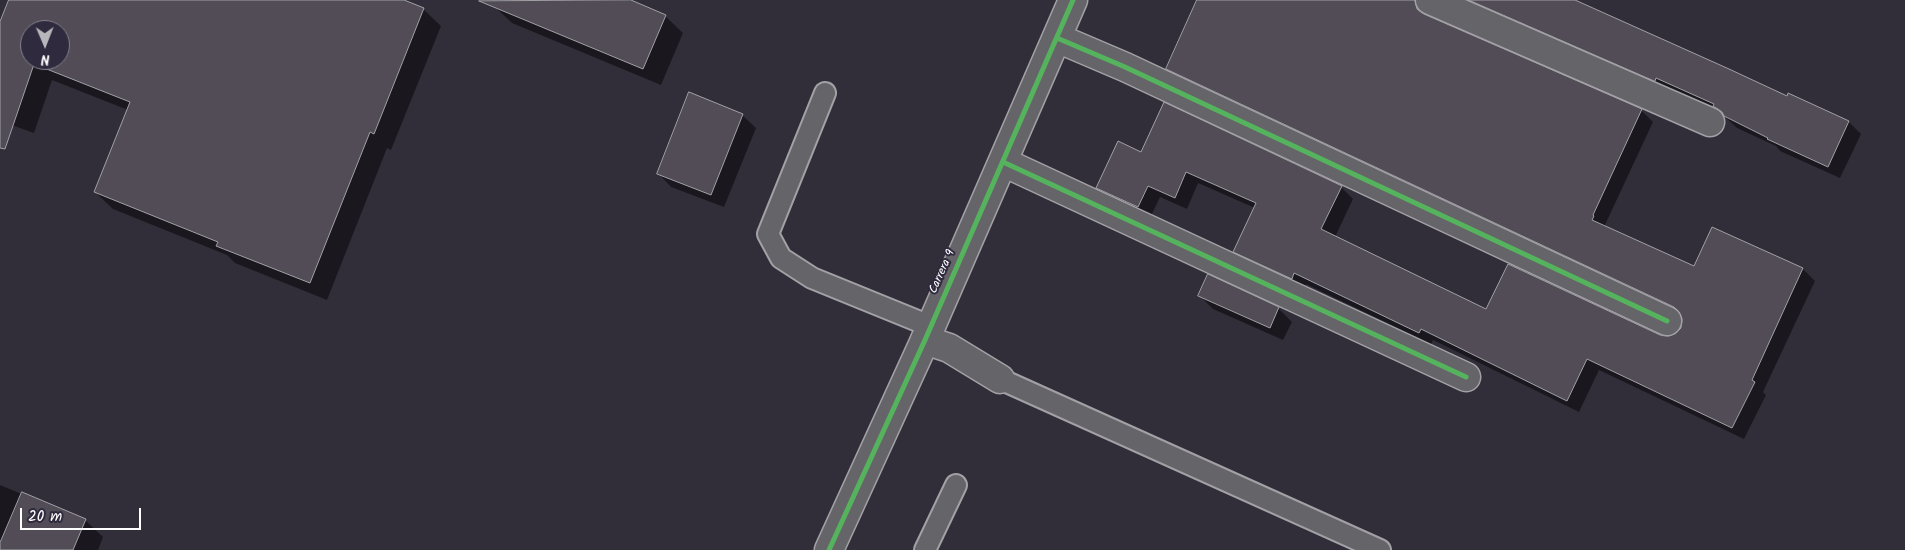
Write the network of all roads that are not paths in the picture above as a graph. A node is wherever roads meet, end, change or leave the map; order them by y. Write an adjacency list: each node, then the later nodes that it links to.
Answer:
1 (1073, 0): 3 (street, Carrera 9)
2 (1430, 0): 5 (street)
3 (1057, 38): 6 (street, Carrera 9); 7 (street)
4 (825, 93): 8 (lane)
5 (1710, 122)
6 (1002, 162): 8 (street, Carrera 9); 9 (street)
7 (1667, 321)
8 (928, 333): 10 (street); 12 (street, Carrera 9)
9 (1466, 377)
10 (1000, 379): 14 (lane)
11 (956, 485): 13 (lane)
12 (829, 550)
13 (925, 550)
14 (1380, 550)

